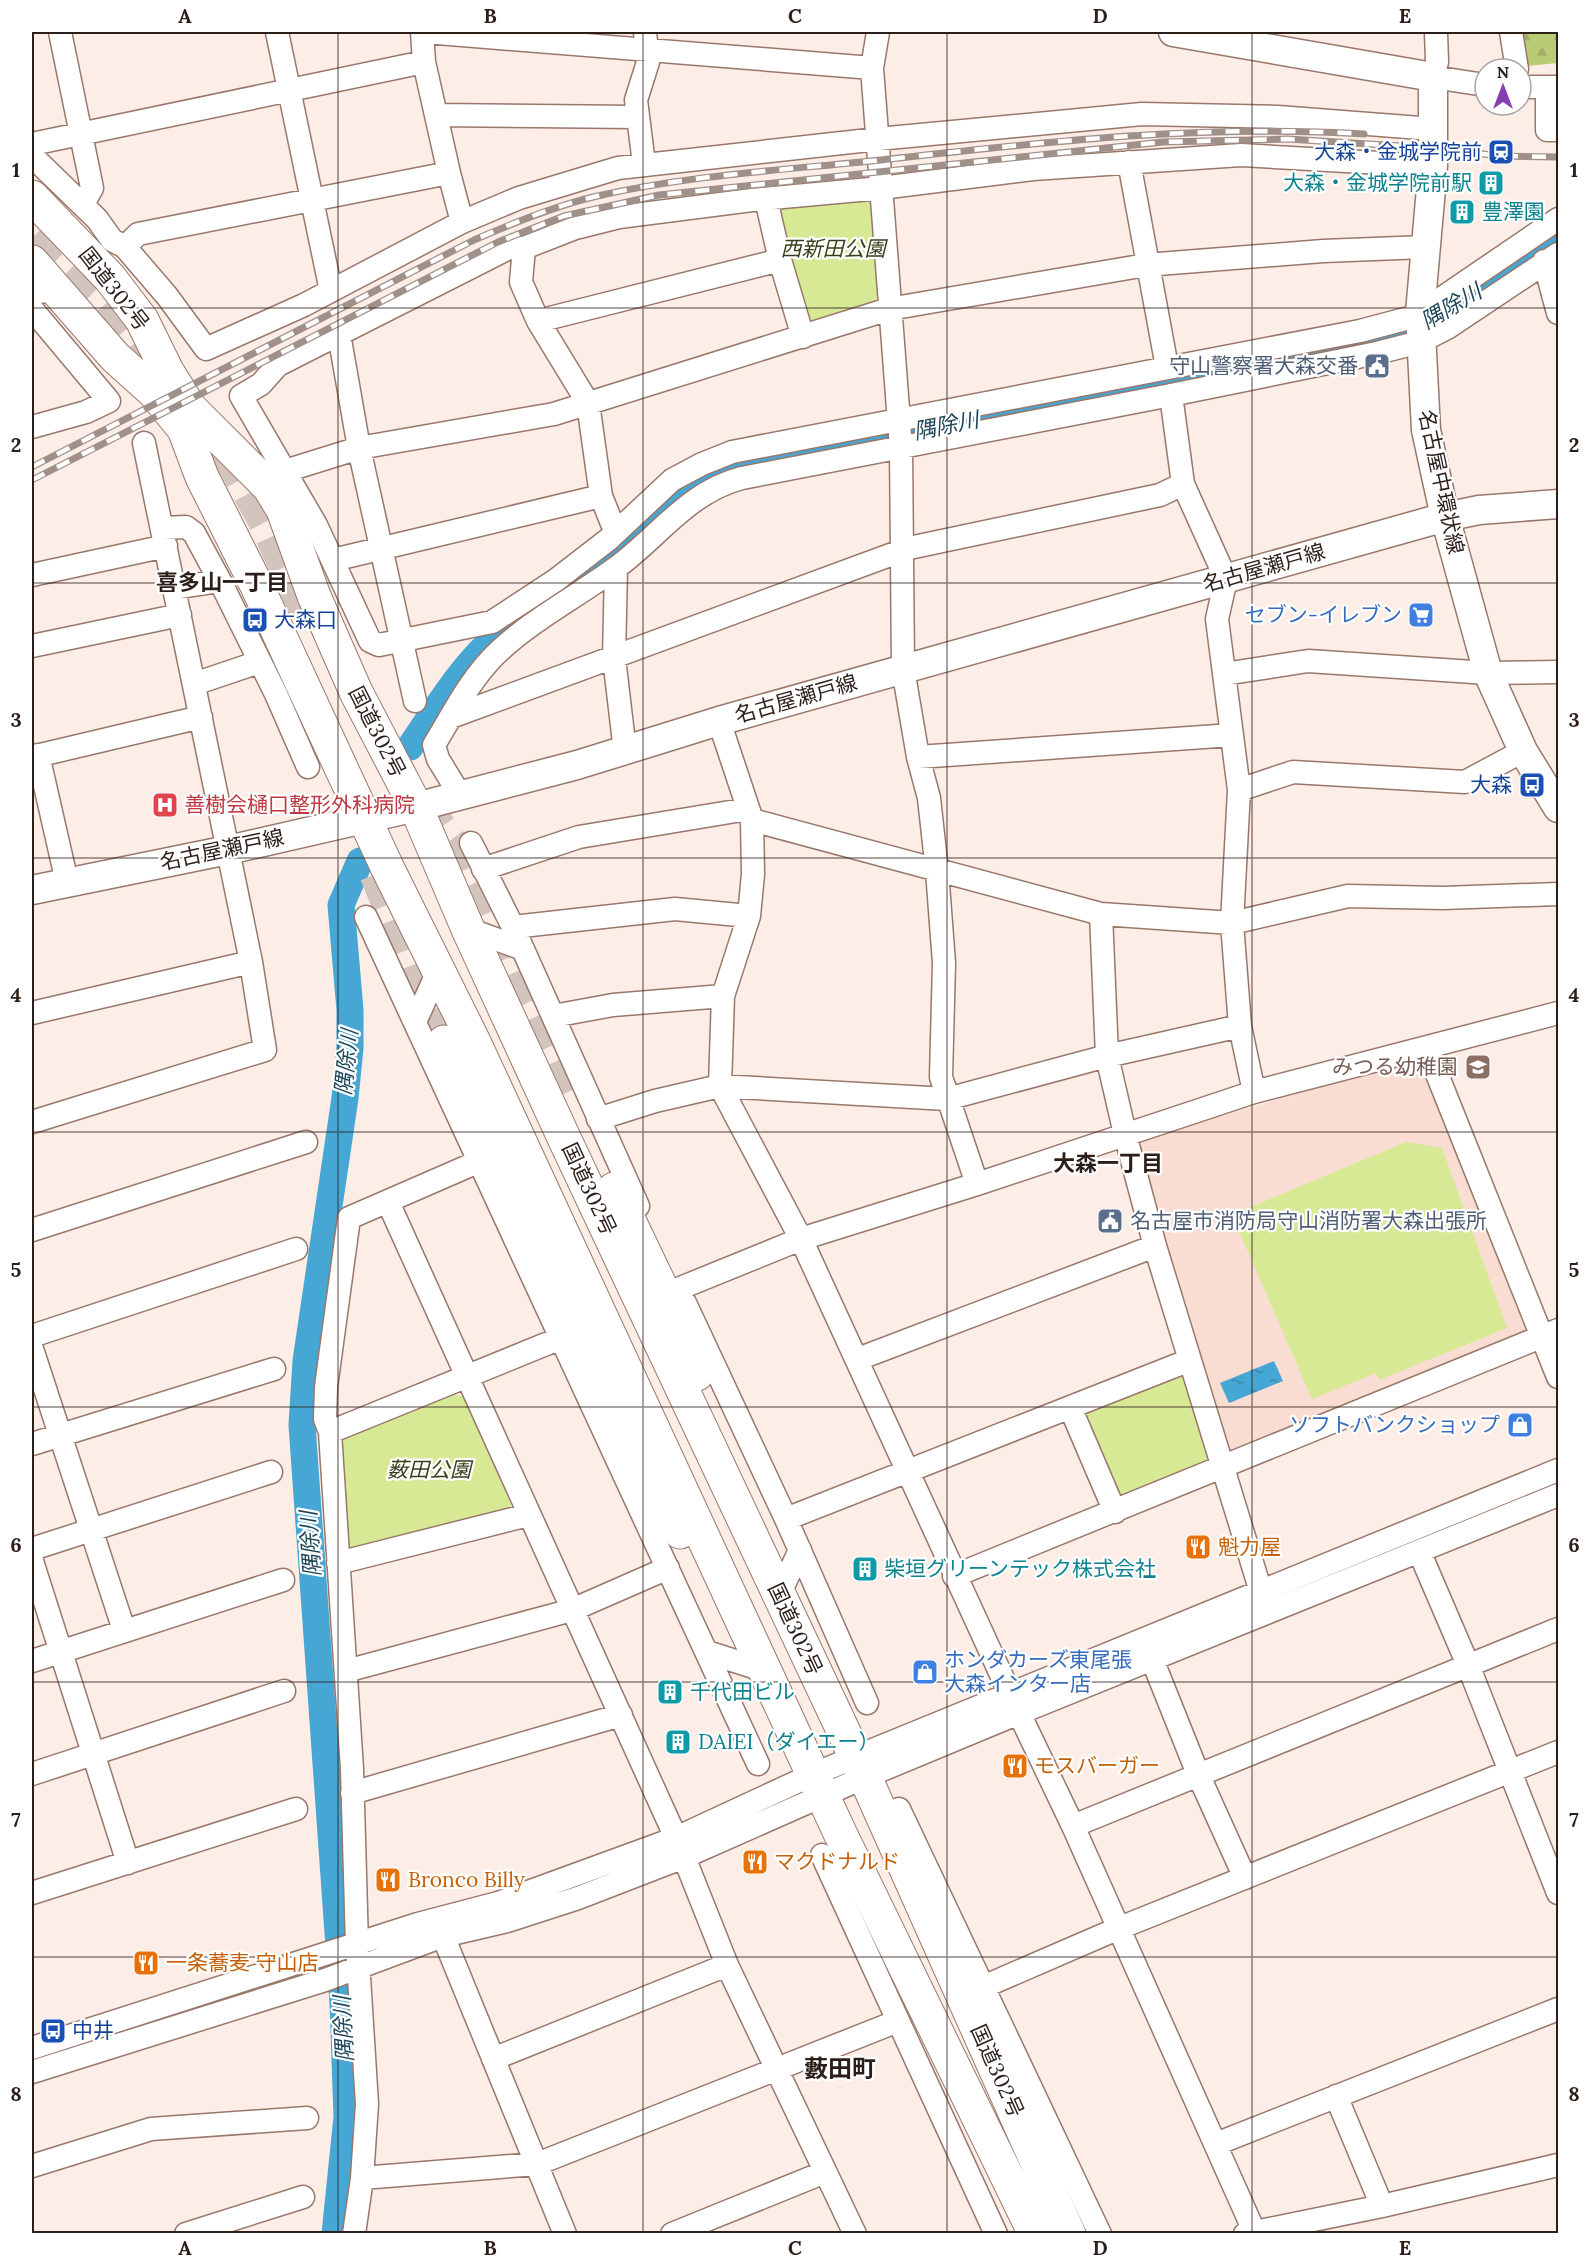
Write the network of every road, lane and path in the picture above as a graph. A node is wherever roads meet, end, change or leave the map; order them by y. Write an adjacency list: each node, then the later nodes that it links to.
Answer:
1 (60, 32): 21 (street)
2 (277, 32): 16 (street)
3 (424, 32): 8 (street); 10 (street)
4 (878, 32): 11 (street)
5 (1173, 32): 12 (main road)
6 (1436, 32): 12 (street)
7 (1511, 32): 9 (street)
8 (645, 40): 11 (street); 18 (street)
9 (1515, 57)
10 (424, 62): 16 (street); 17 (street)
11 (872, 68): 22 (street)
12 (1433, 77): 13 (street); 19 (main road, 名古屋中環状線)
13 (1473, 83)
14 (1533, 87): 15 (street)
15 (1553, 87): 20 (street)
16 (288, 90): 21 (street); 31 (street)
17 (436, 115): 18 (street); 28 (street)
18 (638, 117): 26 (street)
19 (1433, 129): 22 (street); 27 (main road, 名古屋中環状線)
20 (1558, 130)
21 (80, 132): 23 (street); 33 (street)
22 (878, 139): 26 (street); 29 (street)
23 (32, 144)
24 (32, 156): 33 (street)
25 (1129, 162): 27 (street); 29 (street); 42 (street)
26 (644, 164): 35 (street)
27 (1433, 166): 37 (main road, 名古屋中環状線)
28 (449, 172): 31 (street); 35 (street)
29 (881, 188): 32 (street); 47 (street)
30 (32, 197): 43 (highway, 国道302号)
31 (310, 198): 36 (street); 44 (street)
32 (766, 199): 38 (street); 40 (street)
33 (83, 204): 36 (street)
34 (1558, 219): 50 (street)
35 (462, 222): 44 (street)
36 (118, 244): 43 (street); 44 (street)
37 (1425, 247): 42 (street); 50 (main road, 名古屋中環状線)
38 (524, 248): 49 (street); 52 (street)
39 (1551, 257): 48 (street); 50 (street)
40 (780, 260): 49 (street); 53 (street)
41 (32, 262): 45 (highway, 国道302号)
42 (1146, 265): 47 (street); 54 (street)
43 (110, 278): 102 (highway, 国道302号)
44 (330, 291)
45 (45, 292): 89 (highway, 国道302号)
46 (32, 309): 51 (street)
47 (890, 309): 53 (street); 59 (street)
48 (1558, 313)
49 (538, 321): 58 (street)
50 (1420, 327): 54 (street); 56 (street); 68 (main road, 名古屋中環状線)
51 (41, 334): 57 (street)
52 (339, 334): 62 (street); 64 (street)
53 (803, 337): 58 (street)
54 (1167, 367): 59 (street)
55 (124, 383): 57 (street)
56 (1171, 395): 63 (street); 65 (street)
57 (101, 397): 60 (street)
58 (588, 403): 62 (street); 66 (street)
59 (899, 420): 63 (street); 69 (street)
60 (32, 428)
61 (144, 442): 70 (street)
62 (359, 448): 64 (street); 71 (street)
63 (901, 448): 72 (street); 74 (street)
64 (285, 471): 73 (street)
65 (1183, 484): 72 (street); 76 (street)
66 (601, 496): 69 (street); 71 (street)
67 (1558, 504): 68 (main road, 名古屋瀬戸線)
68 (1445, 517): 76 (main road, 名古屋瀬戸線); 86 (main road, 名古屋中環状線)
69 (615, 531): 80 (street)
70 (165, 537): 75 (street); 77 (street); 78 (street)
71 (383, 546): 73 (street); 80 (street)
72 (901, 551): 82 (street); 84 (street)
73 (333, 560): 80 (street)
74 (616, 568): 82 (street); 92 (street)
75 (32, 575)
76 (1226, 579): 84 (main road, 名古屋瀬戸線); 87 (street)
77 (220, 581): 78 (street); 83 (street)
78 (174, 588): 79 (street)
79 (180, 615): 81 (street); 88 (street)
80 (403, 641): 90 (street)
81 (32, 646)
82 (614, 658): 92 (street); 95 (street)
83 (260, 662): 88 (street); 89 (street)
84 (903, 669): 93 (main road, 名古屋瀬戸線); 98 (street)
85 (1558, 672): 86 (street)
86 (1488, 673): 87 (street); 96 (main road, 名古屋中環状線)
87 (1224, 674): 94 (street)
88 (194, 684): 91 (street)
89 (291, 693): 99 (street); 105 (highway, 国道302号)
90 (415, 701)
91 (201, 717): 97 (street); 107 (street)
92 (451, 717): 101 (street)
93 (719, 721): 95 (main road, 名古屋瀬戸線); 104 (street)
94 (1232, 735): 98 (street); 100 (street)
95 (625, 751): 101 (main road, 名古屋瀬戸線)
96 (1523, 751): 100 (street); 103 (main road, 名古屋中環状線)
97 (35, 756): 110 (street)
98 (918, 758): 109 (street)
99 (308, 767)
100 (1239, 790): 116 (street)
101 (460, 795): 102 (main road, 名古屋瀬戸線)
102 (416, 807): 105 (main road, 名古屋瀬戸線); 118 (highway, 国道302号)
103 (1558, 808)
104 (750, 814): 108 (street); 109 (street); 114 (street)
105 (365, 819): 107 (main road, 名古屋瀬戸線); 121 (highway, 国道302号)
106 (471, 843): 108 (street)
107 (228, 850): 110 (main road, 名古屋瀬戸線); 120 (street)
108 (483, 869): 117 (street)
109 (938, 871): 113 (street); 134 (street)
110 (67, 882): 111 (main road, 名古屋瀬戸線)
111 (32, 890)
112 (1558, 894): 116 (street)
113 (1101, 914): 116 (street); 130 (street)
114 (748, 916): 117 (street); 122 (street)
115 (366, 917): 126 (street)
116 (1232, 923): 127 (street)
117 (513, 927): 119 (street)
118 (468, 929): 119 (street); 177 (highway, 国道302号)
119 (523, 949): 125 (street)
120 (251, 962): 123 (street); 136 (street)
121 (439, 969): 126 (street); 187 (highway, 国道302号)
122 (723, 996): 125 (street); 131 (street)
123 (32, 1013)
124 (1558, 1013): 129 (street)
125 (553, 1016): 135 (street)
126 (415, 1022): 139 (street)
127 (1240, 1026): 130 (street); 132 (street)
128 (444, 1042): 187 (highway)
129 (1427, 1049): 132 (street); 147 (street)
130 (1107, 1056): 134 (street); 137 (street)
131 (720, 1086): 134 (street); 135 (street); 143 (street)
132 (1254, 1092): 137 (street)
133 (570, 1098): 177 (highway)
134 (947, 1099): 140 (street)
135 (598, 1119): 146 (street)
136 (32, 1122)
137 (1125, 1134): 140 (street); 144 (street)
138 (306, 1142): 142 (street)
139 (480, 1161): 141 (street); 149 (street)
140 (977, 1184): 143 (street)
141 (388, 1202): 154 (street); 157 (street)
142 (32, 1230)
143 (801, 1239): 146 (street); 151 (street)
144 (1155, 1246): 151 (street); 152 (street)
145 (296, 1249): 148 (street)
146 (678, 1289): 167 (street)
147 (1551, 1334): 155 (street); 160 (street)
148 (32, 1336)
149 (561, 1338): 154 (street); 174 (street)
150 (32, 1350): 158 (street)
151 (858, 1359): 161 (street)
152 (1190, 1360): 156 (street); 160 (street)
153 (274, 1369): 158 (street)
154 (466, 1376): 157 (street); 166 (street)
155 (1558, 1377)
156 (1070, 1407): 161 (street); 165 (street)
157 (330, 1432): 173 (street)
158 (58, 1436): 159 (street); 168 (street)
159 (32, 1444)
160 (1223, 1468): 165 (street); 178 (street)
161 (909, 1470): 167 (street); 175 (street)
162 (1558, 1470): 178 (street)
163 (271, 1472): 168 (street)
164 (1558, 1495): 171 (street)
165 (1115, 1512): 175 (street)
166 (528, 1515): 173 (street); 179 (street)
167 (786, 1519): 170 (street)
168 (90, 1531): 169 (street); 181 (street)
169 (32, 1549)
170 (800, 1550): 177 (street); 190 (street)
171 (1419, 1551): 178 (street); 186 (street)
172 (32, 1561): 182 (street)
173 (338, 1563): 188 (street)
174 (668, 1568): 179 (street); 183 (street)
175 (954, 1576): 191 (street)
176 (282, 1580): 181 (street)
177 (779, 1595): 196 (highway, 国道302号)
178 (1264, 1602): 184 (street); 191 (street)
179 (572, 1610): 188 (street); 192 (street)
180 (1558, 1629): 186 (street)
181 (124, 1630): 182 (street)
182 (60, 1652): 185 (street); 194 (street)
183 (707, 1652): 187 (street); 195 (street)
184 (1152, 1659): 191 (street); 198 (street)
185 (32, 1661)
186 (1468, 1665): 197 (street); 198 (street)
187 (763, 1670): 200 (highway, 国道302号)
188 (346, 1671): 201 (street)
189 (284, 1690): 194 (street)
190 (867, 1703)
191 (1015, 1704): 196 (street); 204 (street)
192 (621, 1715): 201 (street); 205 (street)
193 (1558, 1752): 197 (street)
194 (93, 1754): 199 (street); 208 (street)
195 (758, 1764)
196 (860, 1768): 200 (street); 207 (highway, 国道302号)
197 (1511, 1770): 209 (street); 211 (street)
198 (1198, 1773): 204 (street); 209 (street)
199 (32, 1774)
200 (819, 1786): 205 (street); 215 (highway, 国道302号)
201 (352, 1793): 214 (street)
202 (296, 1809): 208 (street)
203 (899, 1809): 207 (street)
204 (1073, 1826): 212 (street)
205 (680, 1848): 213 (street); 214 (street); 216 (street)
206 (822, 1855): 219 (street)
207 (914, 1862): 218 (highway, 国道302号)
208 (128, 1863): 210 (street)
209 (1245, 1878): 212 (street)
210 (32, 1893)
211 (1558, 1893)
212 (1117, 1929): 218 (street); 228 (street)
213 (443, 1936): 217 (street); 223 (street)
214 (357, 1945): 217 (street); 222 (street)
215 (897, 1950): 219 (street); 221 (highway, 国道302号)
216 (727, 1965): 223 (street); 224 (street)
217 (359, 1967): 225 (street); 233 (street)
218 (973, 1992): 244 (highway, 国道302号); 245 (street)
219 (886, 1995): 221 (street)
220 (1558, 2009): 226 (street)
221 (912, 2016): 224 (street); 242 (street); 243 (highway, 国道302号)
222 (32, 2048)
223 (493, 2059): 229 (street)
224 (776, 2069): 229 (street); 232 (street)
225 (32, 2072)
226 (1336, 2096): 228 (street); 235 (street)
227 (307, 2118): 231 (street)
228 (1216, 2144): 236 (street)
229 (537, 2164): 233 (street); 239 (street)
230 (1558, 2165): 235 (street)
231 (32, 2166)
232 (825, 2172): 240 (street); 241 (street)
233 (362, 2178): 238 (street)
234 (303, 2197): 237 (street)
235 (1382, 2206): 236 (street)
236 (1250, 2233)
237 (186, 2234)
238 (354, 2234)
239 (565, 2234)
240 (672, 2234)
241 (855, 2234)
242 (996, 2234)
243 (1035, 2234)
244 (1069, 2234)
245 (1100, 2234)

